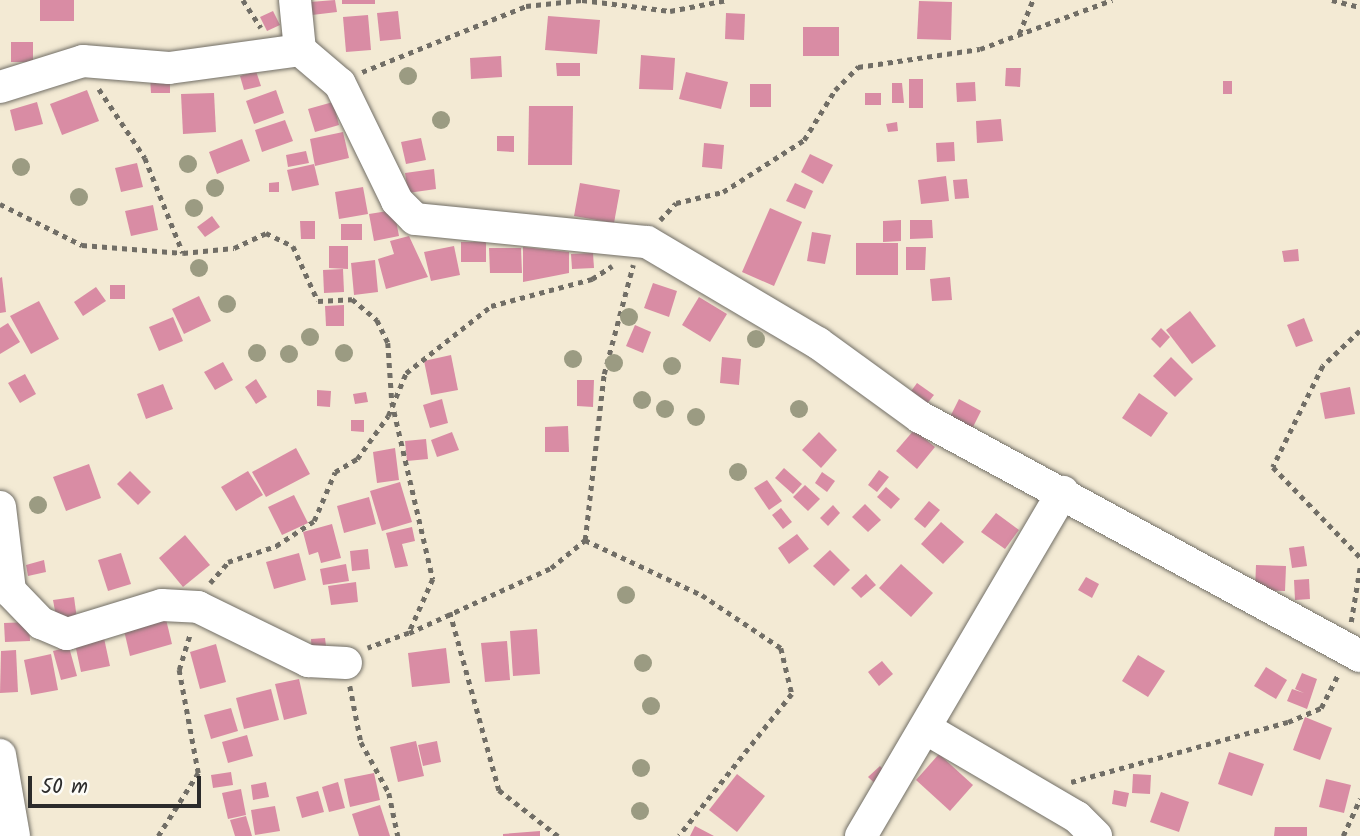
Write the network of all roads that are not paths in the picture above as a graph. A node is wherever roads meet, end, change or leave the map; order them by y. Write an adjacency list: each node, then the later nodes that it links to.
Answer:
1 (295, 0): 2 (street)
2 (300, 50): 3 (street); 4 (street)
3 (0, 87)
4 (1063, 492): 6 (street); 8 (street)
5 (0, 507): 7 (street)
6 (1354, 653)
7 (346, 663)
8 (925, 728): 11 (street); 12 (street)
9 (0, 755): 10 (street)
10 (14, 836)
11 (861, 836)
12 (1096, 836)

